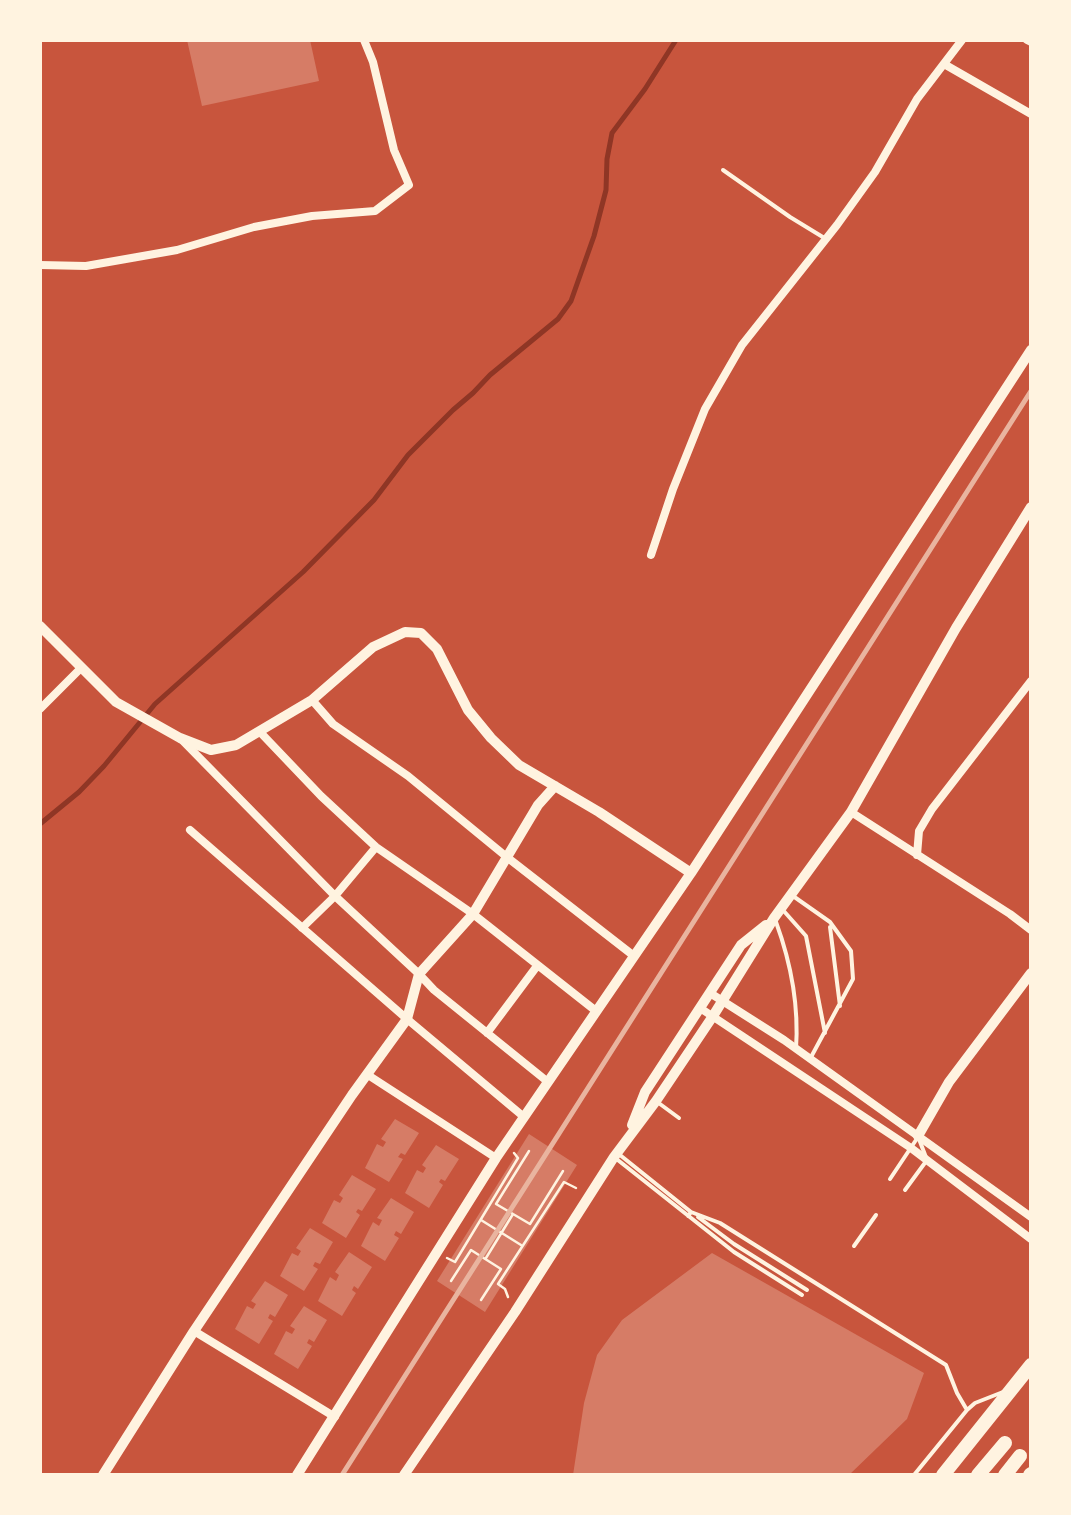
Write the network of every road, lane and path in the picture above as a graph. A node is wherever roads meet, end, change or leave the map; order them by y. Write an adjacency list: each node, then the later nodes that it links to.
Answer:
1 (364, 40): 7 (street)
2 (962, 40): 3 (street)
3 (944, 64): 4 (street); 6 (street)
4 (1031, 114)
5 (722, 170): 6 (lane)
6 (826, 239): 10 (street)
7 (40, 265)
8 (1031, 350): 24 (street)
9 (1031, 507): 19 (street)
10 (651, 555)
11 (40, 626): 12 (street)
12 (82, 668): 15 (street); 17 (street)
13 (1031, 681): 22 (street)
14 (312, 700): 16 (street); 18 (street); 23 (street)
15 (40, 709)
16 (260, 732): 17 (street); 21 (street)
17 (180, 738): 26 (street)
18 (555, 786): 23 (street); 24 (street)
19 (851, 812): 22 (street); 25 (street)
20 (190, 830): 30 (street)
21 (376, 847): 26 (street); 28 (street)
22 (917, 855): 31 (street)
23 (508, 858): 28 (street); 32 (street)
24 (691, 872): 32 (street)
25 (791, 895): 27 (street); 29 (lane)
26 (335, 896): 30 (street); 35 (street)
27 (778, 913): 36 (street); 37 (street); 44 (lane); 45 (lane)
28 (473, 914): 33 (street); 35 (street)
29 (830, 922): 38 (lane); 38 (lane)
30 (302, 928): 42 (street)
31 (1031, 930)
32 (634, 956): 40 (street)
33 (537, 966): 40 (street); 43 (street)
34 (1031, 973): 52 (street)
35 (419, 974): 42 (street); 43 (street)
36 (710, 992): 37 (street); 39 (street)
37 (722, 1000): 41 (street); 45 (street)
38 (840, 1006): 44 (lane)
39 (700, 1008): 41 (street); 53 (street)
40 (596, 1011): 48 (street)
41 (713, 1016): 49 (street); 55 (street)
42 (407, 1019): 47 (street); 50 (street)
43 (487, 1033): 48 (street)
44 (825, 1033): 46 (lane)
45 (796, 1049): 46 (street)
46 (810, 1059): 52 (street)
47 (368, 1075): 58 (street); 80 (street)
48 (548, 1082): 50 (street)
49 (656, 1101): 51 (lane); 53 (street)
50 (524, 1117): 54 (street)
51 (679, 1118)
52 (918, 1136): 55 (lane); 59 (lane); 67 (street)
53 (626, 1140): 57 (street)
54 (506, 1144): 58 (street); 68 (path)
55 (911, 1148): 59 (street); 61 (lane)
56 (529, 1151): 64 (path)
57 (616, 1155): 63 (street); 65 (lane)
58 (496, 1158): 84 (street)
59 (927, 1160): 62 (lane); 70 (street)
60 (563, 1171): 64 (path)
61 (890, 1179)
62 (905, 1190)
63 (590, 1196): 71 (path); 89 (street)
64 (513, 1214): 69 (path)
65 (690, 1214): 77 (lane); 78 (lane); 83 (lane)
66 (876, 1216): 72 (lane)
67 (1031, 1217)
68 (481, 1220): 69 (path); 74 (path)
69 (502, 1233): 71 (path); 73 (path)
70 (1031, 1240)
71 (522, 1246): 76 (path)
72 (854, 1246)
73 (485, 1259): 75 (path); 79 (path)
74 (455, 1262)
75 (451, 1281)
76 (498, 1284)
77 (807, 1290)
78 (802, 1295)
79 (481, 1300)
80 (194, 1330): 84 (street); 87 (street)
81 (1031, 1366): 82 (highway)
82 (1009, 1391): 83 (lane); 91 (highway)
83 (967, 1410): 90 (lane)
84 (335, 1416): 88 (street)
85 (1005, 1443): 92 (highway)
86 (1020, 1456): 93 (highway)
87 (103, 1475)
88 (297, 1475)
89 (404, 1475)
90 (914, 1475)
91 (943, 1475)
92 (978, 1475)
93 (1005, 1475)

